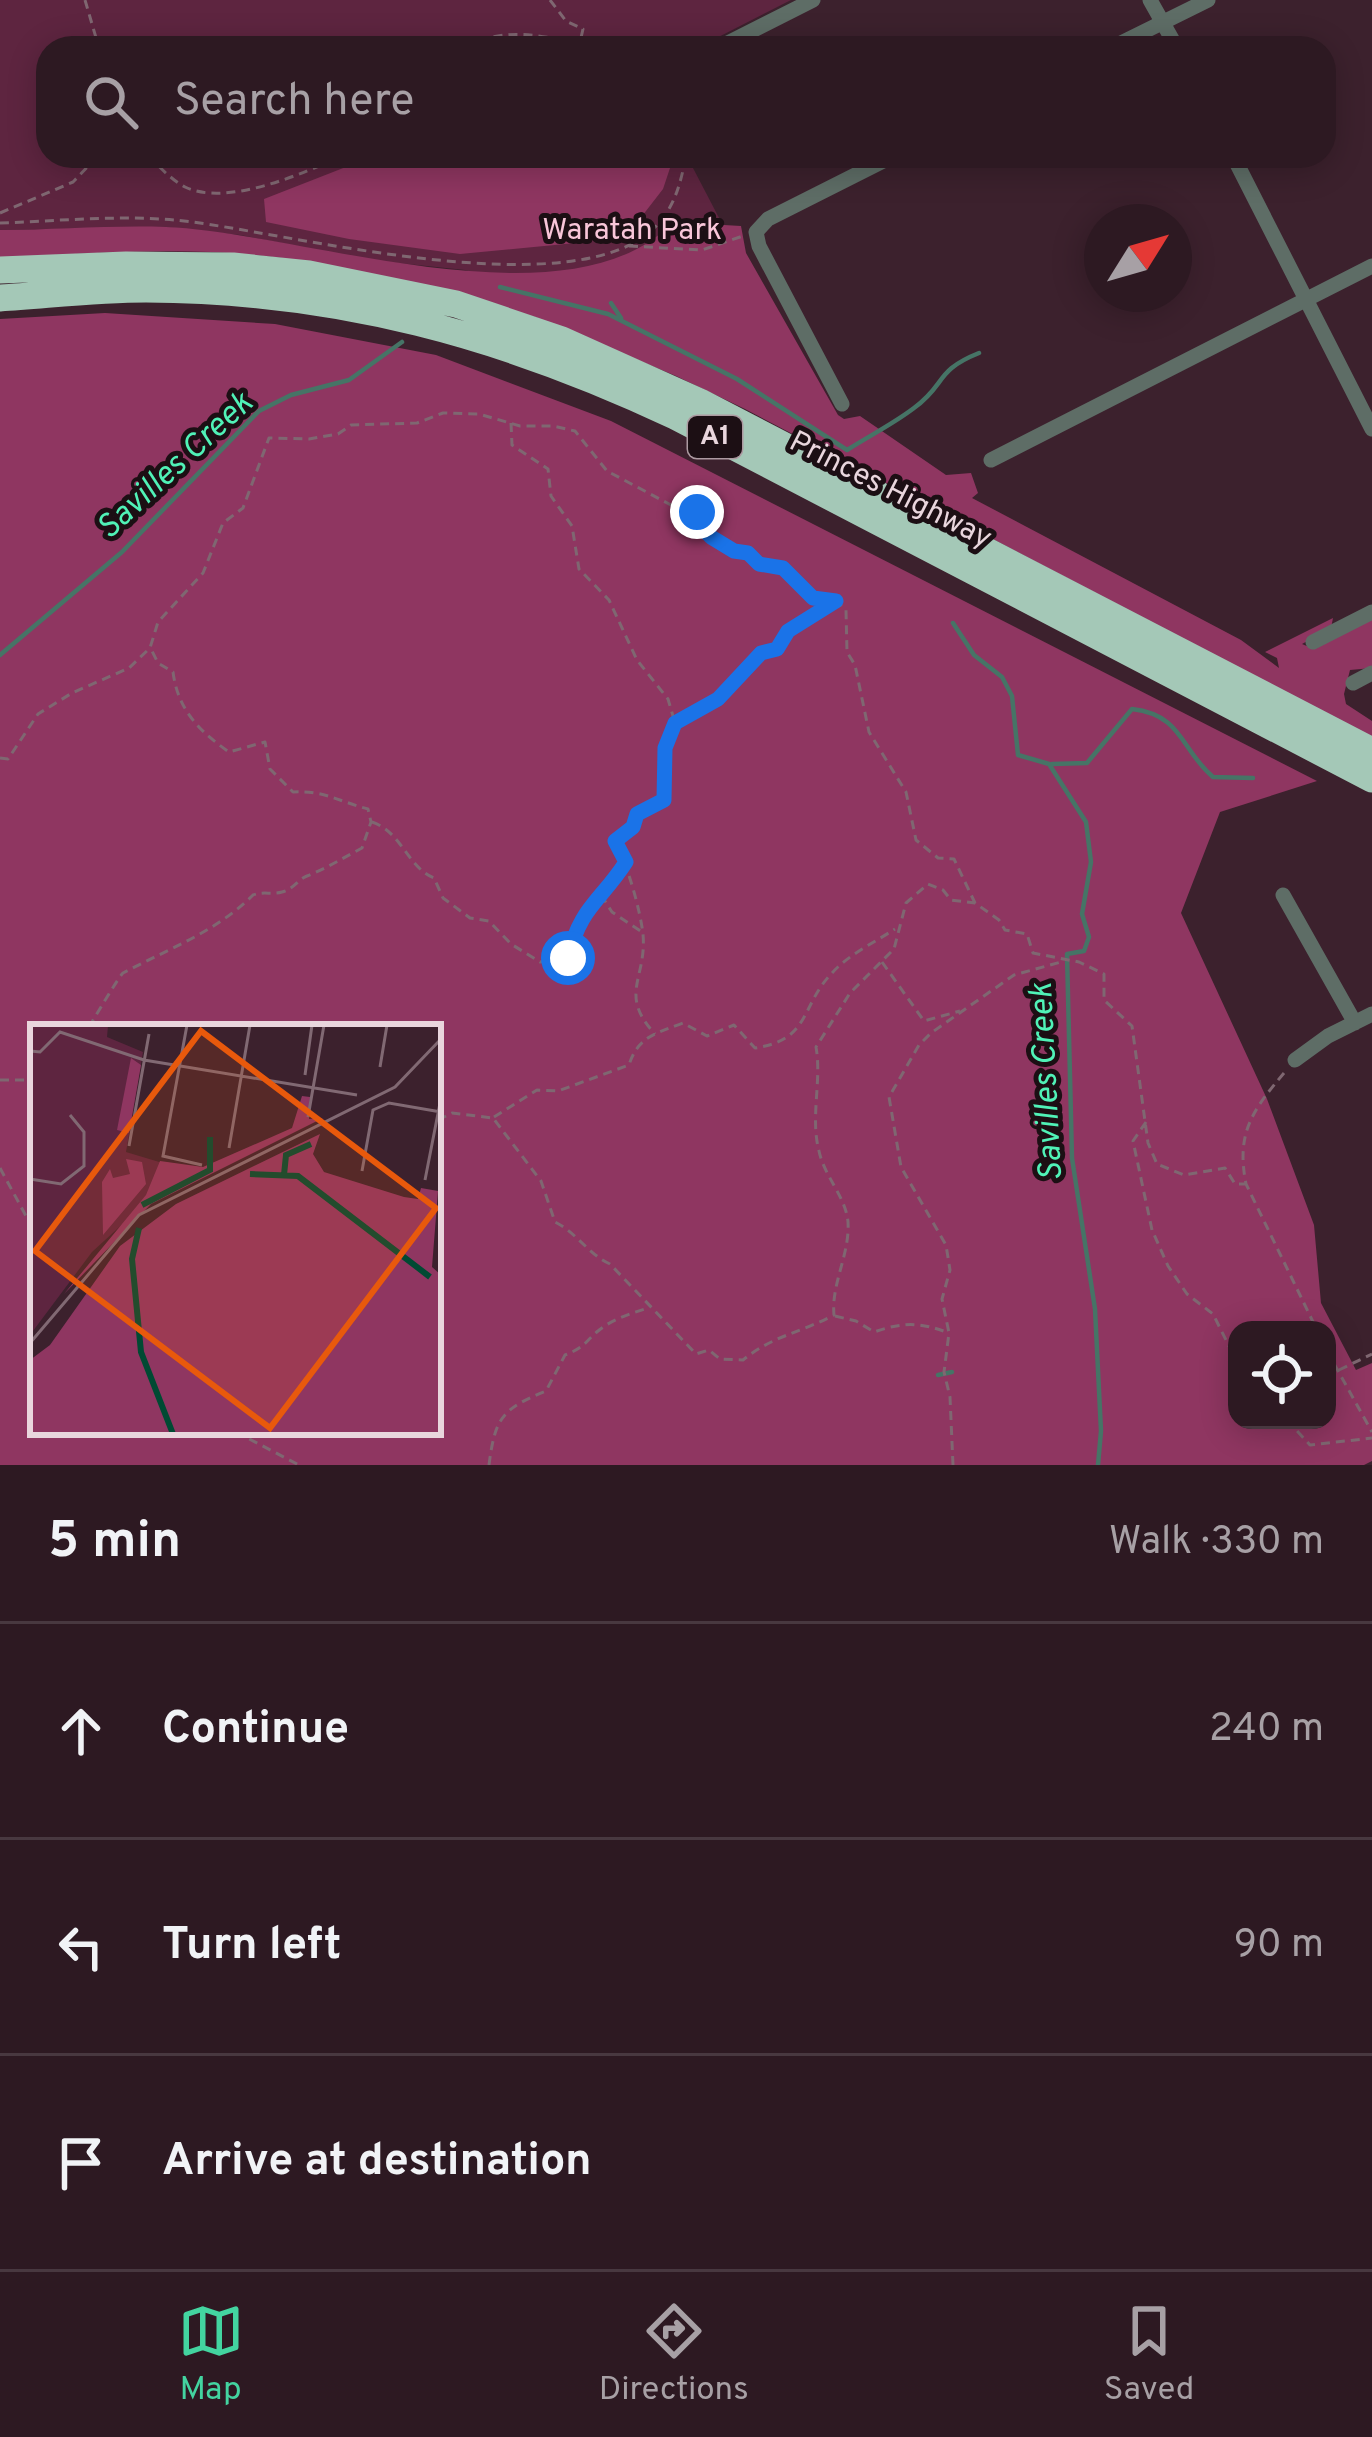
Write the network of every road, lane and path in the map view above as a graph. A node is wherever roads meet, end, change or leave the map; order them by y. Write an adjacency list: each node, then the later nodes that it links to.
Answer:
1 (85, 0): 7 (path)
2 (550, 0): 8 (path)
3 (813, 0): 9 (street)
4 (1150, 0): 6 (street)
5 (1208, 0): 6 (street)
6 (1163, 23): 10 (street); 11 (street)
7 (96, 36)
8 (582, 36)
9 (742, 36)
10 (1136, 36)
11 (1170, 36)
12 (86, 168): 18 (path)
13 (163, 168): 14 (path)
14 (310, 168)
15 (684, 168): 21 (path)
16 (869, 168): 20 (street)
17 (1239, 168): 25 (street)
18 (0, 213)
19 (0, 224): 21 (path)
20 (757, 232): 21 (path); 26 (street)
21 (627, 245)
22 (1372, 266): 25 (street)
23 (0, 270): 37 (highway, Princes Highway / A1)
24 (0, 298): 39 (highway, Princes Highway / A1)
25 (1307, 299): 28 (street); 29 (street)
26 (842, 404)
27 (511, 422): 30 (path); 33 (path); 36 (path)
28 (1372, 430)
29 (991, 460)
30 (836, 601): 36 (path); 44 (path)
31 (1372, 612): 32 (street)
32 (1313, 642)
33 (150, 648): 38 (path); 40 (path)
34 (1372, 673): 35 (street)
35 (1353, 683)
36 (675, 723): 41 (path)
37 (1372, 751)
38 (0, 758)
39 (1372, 779)
40 (371, 822): 42 (path); 52 (path)
41 (626, 862): 42 (path); 46 (path)
42 (600, 894): 46 (path)
43 (1283, 895): 51 (street)
44 (975, 903): 45 (path); 48 (path)
45 (896, 928): 47 (path); 53 (path)
46 (643, 933): 53 (path)
47 (881, 961): 49 (path); 62 (path)
48 (1063, 962): 49 (path); 57 (path)
49 (968, 1009): 64 (path)
50 (1372, 1014): 51 (street)
51 (1354, 1022): 54 (street)
52 (91, 1024)
53 (655, 1034): 56 (path)
54 (1295, 1060): 59 (path)
55 (441, 1118): 56 (path)
56 (493, 1118): 61 (path)
57 (1147, 1120): 59 (path); 65 (path)
58 (0, 1168): 60 (path)
59 (1246, 1184): 63 (path)
60 (30, 1223)
61 (649, 1308): 62 (path); 72 (path)
62 (833, 1315): 64 (path)
63 (1313, 1321)
64 (949, 1333): 73 (path)
65 (1228, 1343)
66 (1372, 1354): 67 (path)
67 (1337, 1371): 70 (path)
68 (1295, 1429): 70 (path)
69 (242, 1435): 71 (path)
70 (1372, 1435)
71 (299, 1465)
72 (490, 1465)
73 (953, 1465)

